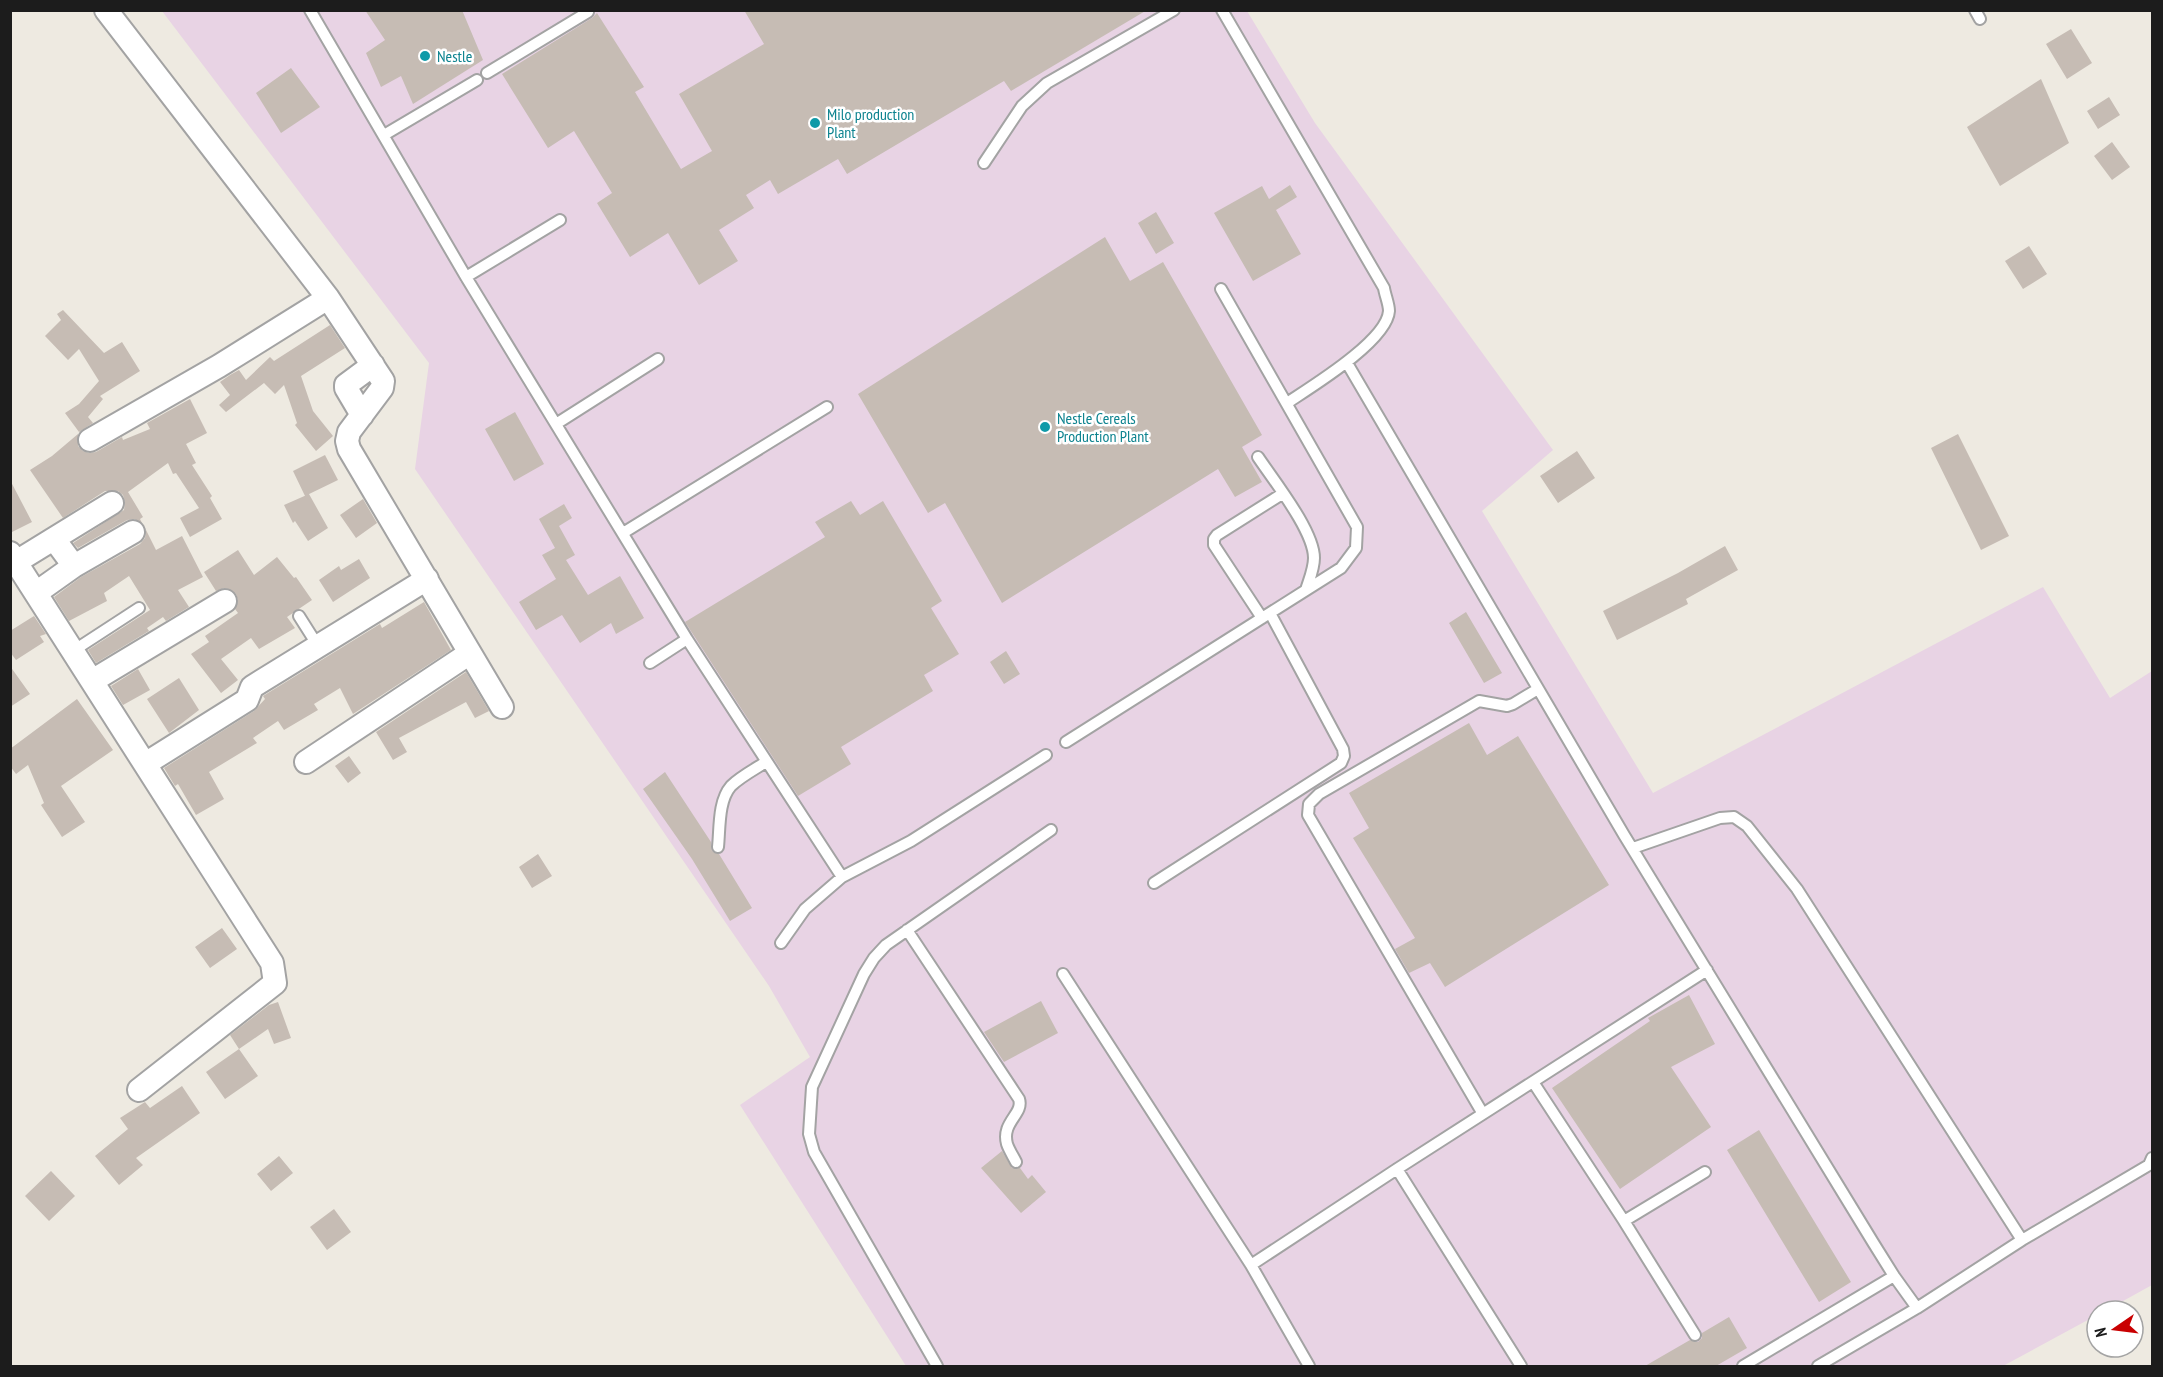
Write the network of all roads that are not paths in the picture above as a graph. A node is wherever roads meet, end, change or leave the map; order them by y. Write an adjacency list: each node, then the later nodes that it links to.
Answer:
1 (106, 10): 13 (street)
2 (310, 10): 8 (lane)
3 (1174, 10): 9 (lane)
4 (1222, 10): 15 (lane)
5 (588, 12): 6 (lane)
6 (487, 73)
7 (477, 80): 8 (lane)
8 (384, 135): 11 (lane)
9 (984, 163)
10 (560, 220): 11 (lane)
11 (466, 277): 20 (lane)
12 (1221, 289): 17 (lane)
13 (328, 298): 16 (street); 21 (street)
14 (658, 359): 20 (lane)
15 (1347, 363): 17 (lane); 43 (lane)
16 (373, 365): 19 (street); 19 (street)
17 (1287, 402): 31 (lane)
18 (826, 407): 26 (lane)
19 (362, 415): 30 (street)
20 (556, 424): 26 (lane)
21 (90, 440)
22 (1258, 457): 23 (lane)
23 (1282, 494): 31 (lane); 35 (lane)
24 (112, 504): 27 (street)
25 (133, 532): 29 (street)
26 (623, 533): 37 (lane)
27 (54, 538): 28 (street); 29 (street)
28 (13, 557): 32 (street)
29 (74, 566): 32 (street)
30 (427, 579): 38 (street); 40 (street)
31 (1306, 590): 35 (lane)
32 (36, 593): 39 (street)
33 (225, 601): 42 (street)
34 (139, 608): 39 (lane)
35 (1266, 615): 45 (lane); 54 (lane)
36 (299, 616): 38 (lane)
37 (687, 639): 41 (lane); 48 (lane)
38 (318, 646): 49 (street)
39 (73, 651): 42 (street)
40 (471, 653): 44 (street); 47 (street)
41 (650, 663)
42 (92, 681): 49 (street)
43 (1538, 689): 52 (lane); 61 (lane)
44 (502, 707)
45 (1066, 742)
46 (1046, 755): 53 (lane)
47 (306, 762)
48 (766, 762): 51 (lane); 53 (lane)
49 (145, 765): 60 (street)
50 (1051, 830): 55 (lane)
51 (718, 847)
52 (1633, 848): 57 (lane); 67 (lane)
53 (842, 877): 56 (lane)
54 (1154, 883)
55 (907, 930): 62 (lane); 72 (lane)
56 (781, 943)
57 (1707, 970): 59 (lane); 69 (lane)
58 (1064, 974): 68 (lane)
59 (1533, 1082): 61 (lane); 66 (lane)
60 (139, 1090)
61 (1483, 1114): 64 (lane)
62 (1016, 1162)
63 (2151, 1163): 67 (lane)
64 (1398, 1169): 68 (lane); 74 (lane)
65 (1705, 1172): 66 (lane)
66 (1624, 1221): 71 (lane)
67 (2022, 1240): 70 (lane)
68 (1251, 1265): 73 (lane)
69 (1894, 1276): 70 (lane); 75 (lane)
70 (1917, 1308): 76 (lane)
71 (1695, 1335)
72 (937, 1366)
73 (1309, 1366)
74 (1521, 1366)
75 (1743, 1366)
76 (1818, 1366)

